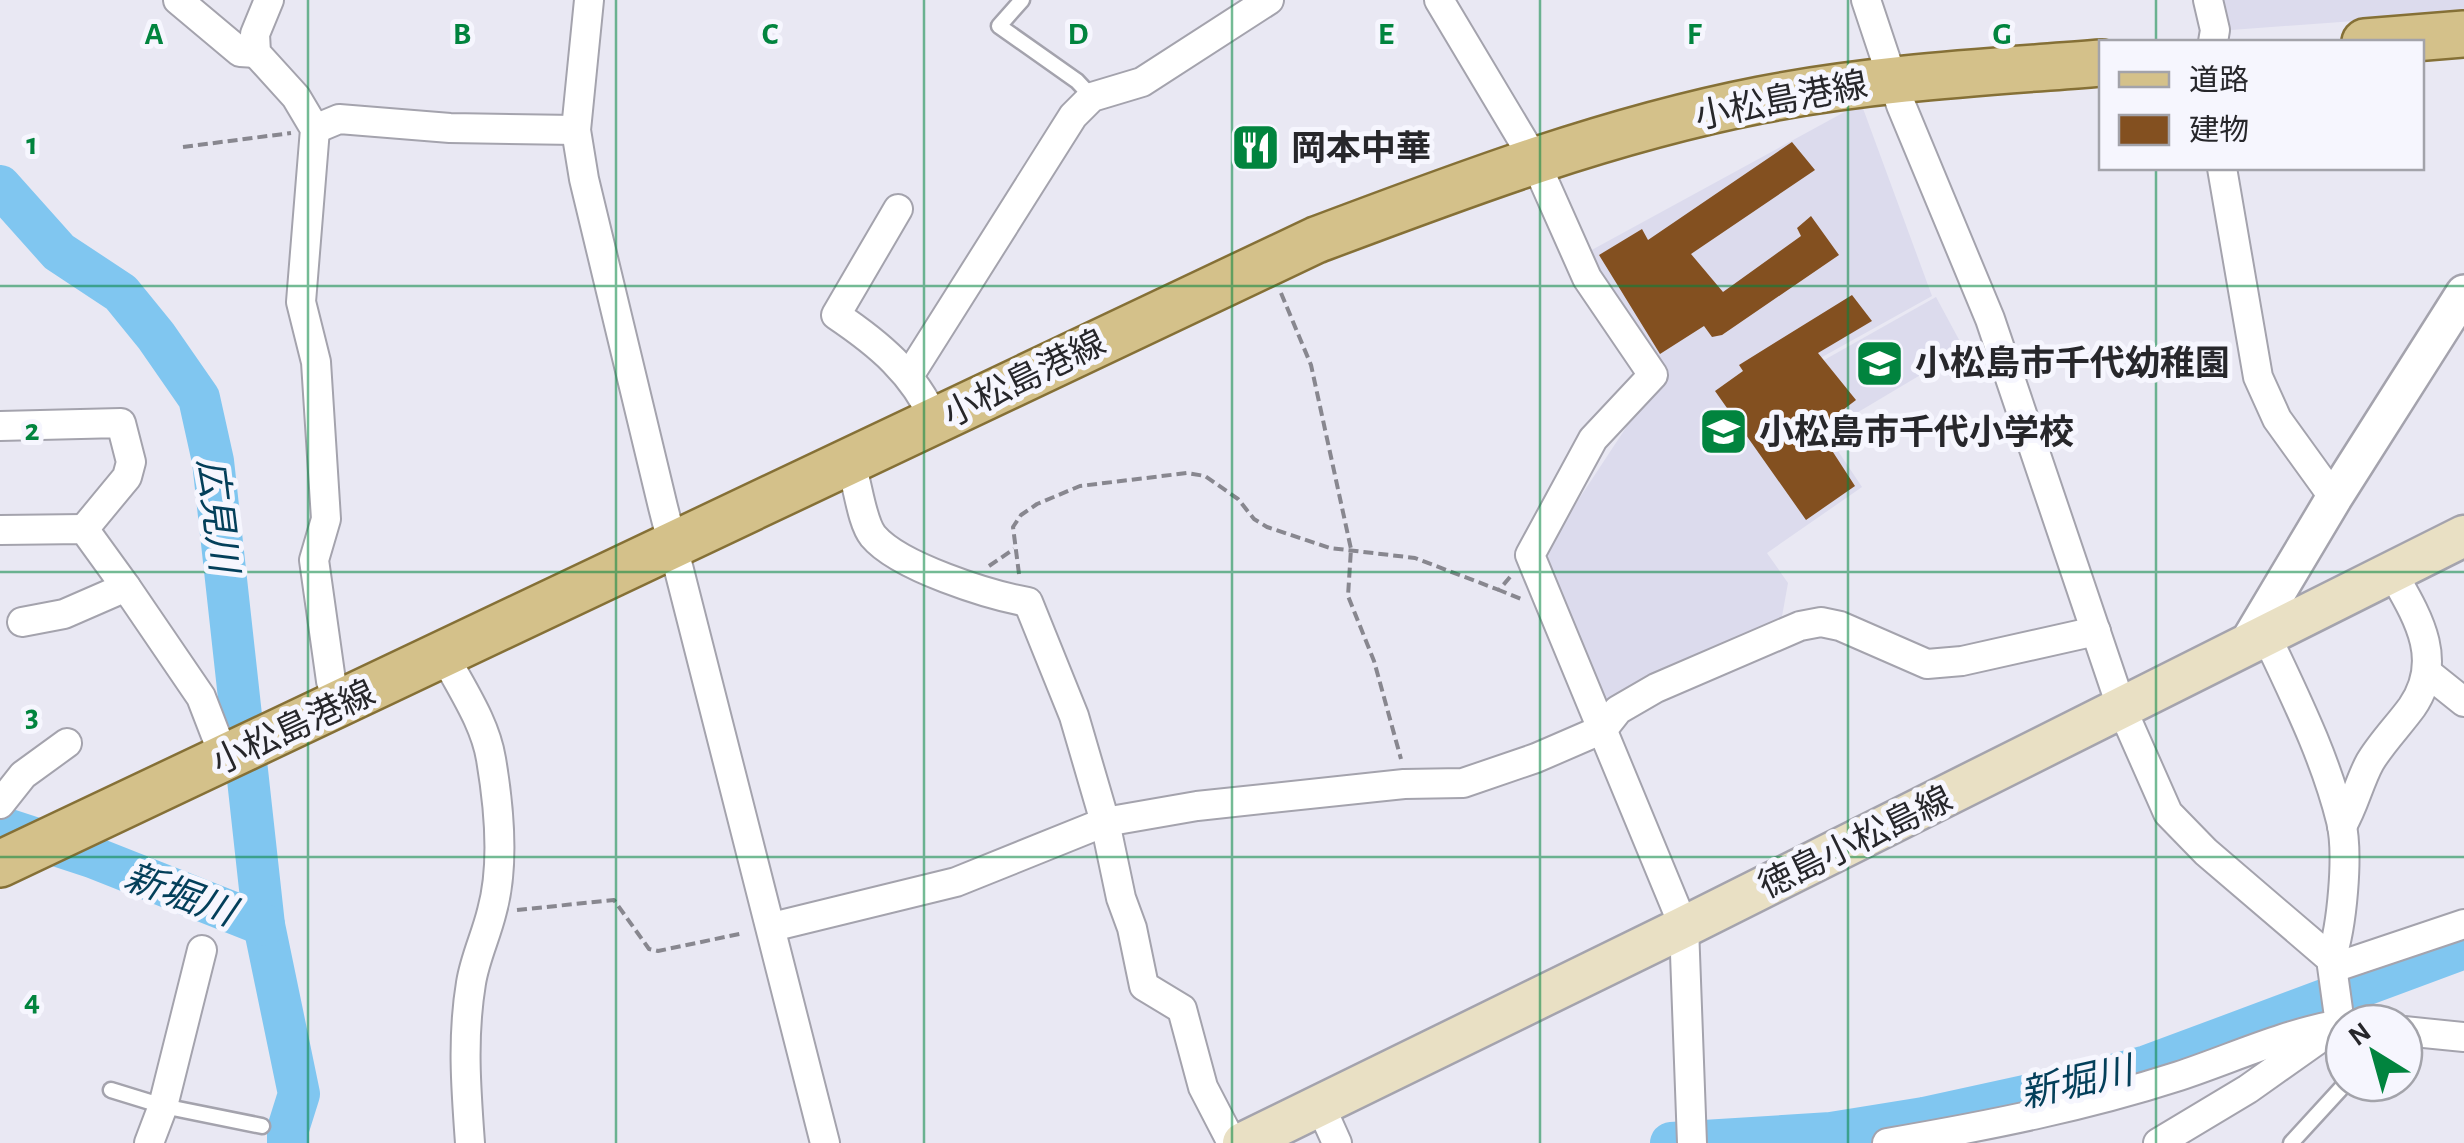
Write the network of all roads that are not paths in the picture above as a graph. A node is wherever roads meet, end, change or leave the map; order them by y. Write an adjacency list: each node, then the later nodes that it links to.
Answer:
1 (178, 0): 12 (street)
2 (269, 0): 12 (street)
3 (589, 0): 17 (street)
4 (1022, 0): 15 (lane)
5 (1269, 0): 15 (street)
6 (1440, 0): 18 (street)
7 (1866, 0): 14 (street)
8 (2208, 0): 10 (street)
9 (2464, 34): 11 (main road)
10 (2213, 40)
11 (2390, 40)
12 (256, 53): 16 (street)
13 (2099, 63): 14 (main road, 小松島港線)
14 (1894, 79): 18 (main road, 小松島港線); 34 (street)
15 (1092, 97): 22 (street)
16 (315, 130): 17 (street); 39 (street)
17 (576, 130): 30 (street)
18 (1534, 159): 23 (main road, 小松島港線); 41 (street)
19 (2222, 170): 26 (street)
20 (898, 209): 22 (street)
21 (2464, 293): 26 (street)
22 (909, 376): 23 (street)
23 (935, 421): 25 (main road, 小松島港線)
24 (0, 426): 27 (street)
25 (850, 462): 30 (main road, 小松島港線); 45 (street)
26 (2334, 498): 35 (street)
27 (84, 529): 28 (street); 32 (street)
28 (0, 530)
29 (2464, 536): 31 (main road, 徳島小松島線)
30 (672, 544): 36 (main road, 小松島港線); 49 (street)
31 (2392, 572): 35 (main road, 徳島小松島線); 37 (street)
32 (126, 587): 33 (street); 43 (street)
33 (22, 622)
34 (2096, 631): 40 (street); 41 (street)
35 (2257, 640): 40 (main road, 徳島小松島線); 46 (street)
36 (444, 656): 39 (main road, 小松島港線); 65 (street)
37 (2429, 674): 38 (street); 46 (street)
38 (2464, 702)
39 (339, 706): 43 (main road, 小松島港線)
40 (2122, 709): 50 (main road, 徳島小松島線); 52 (street)
41 (1602, 729): 45 (street); 50 (street)
42 (66, 742): 44 (street)
43 (238, 753): 47 (main road, 小松島港線)
44 (0, 804)
45 (1106, 822): 49 (street); 67 (street)
46 (2342, 826): 52 (street)
47 (10, 859)
48 (2464, 924): 52 (street)
49 (772, 927): 66 (street)
50 (1684, 927): 60 (main road, 徳島小松島線); 63 (street)
51 (202, 950): 61 (street)
52 (2333, 968): 53 (street)
53 (2344, 1003)
54 (2324, 1027): 70 (street)
55 (2424, 1033): 57 (street)
56 (2324, 1038): 71 (street)
57 (2464, 1038)
58 (111, 1090): 61 (lane)
59 (2328, 1103): 72 (lane)
60 (1320, 1105): 68 (main road, 徳島小松島線); 69 (street)
61 (163, 1106): 62 (lane); 64 (street)
62 (262, 1126)
63 (1691, 1133)
64 (148, 1143)
65 (470, 1143)
66 (825, 1143)
67 (1232, 1143)
68 (1243, 1143)
69 (1336, 1143)
70 (1887, 1143)
71 (2158, 1143)
72 (2291, 1143)

